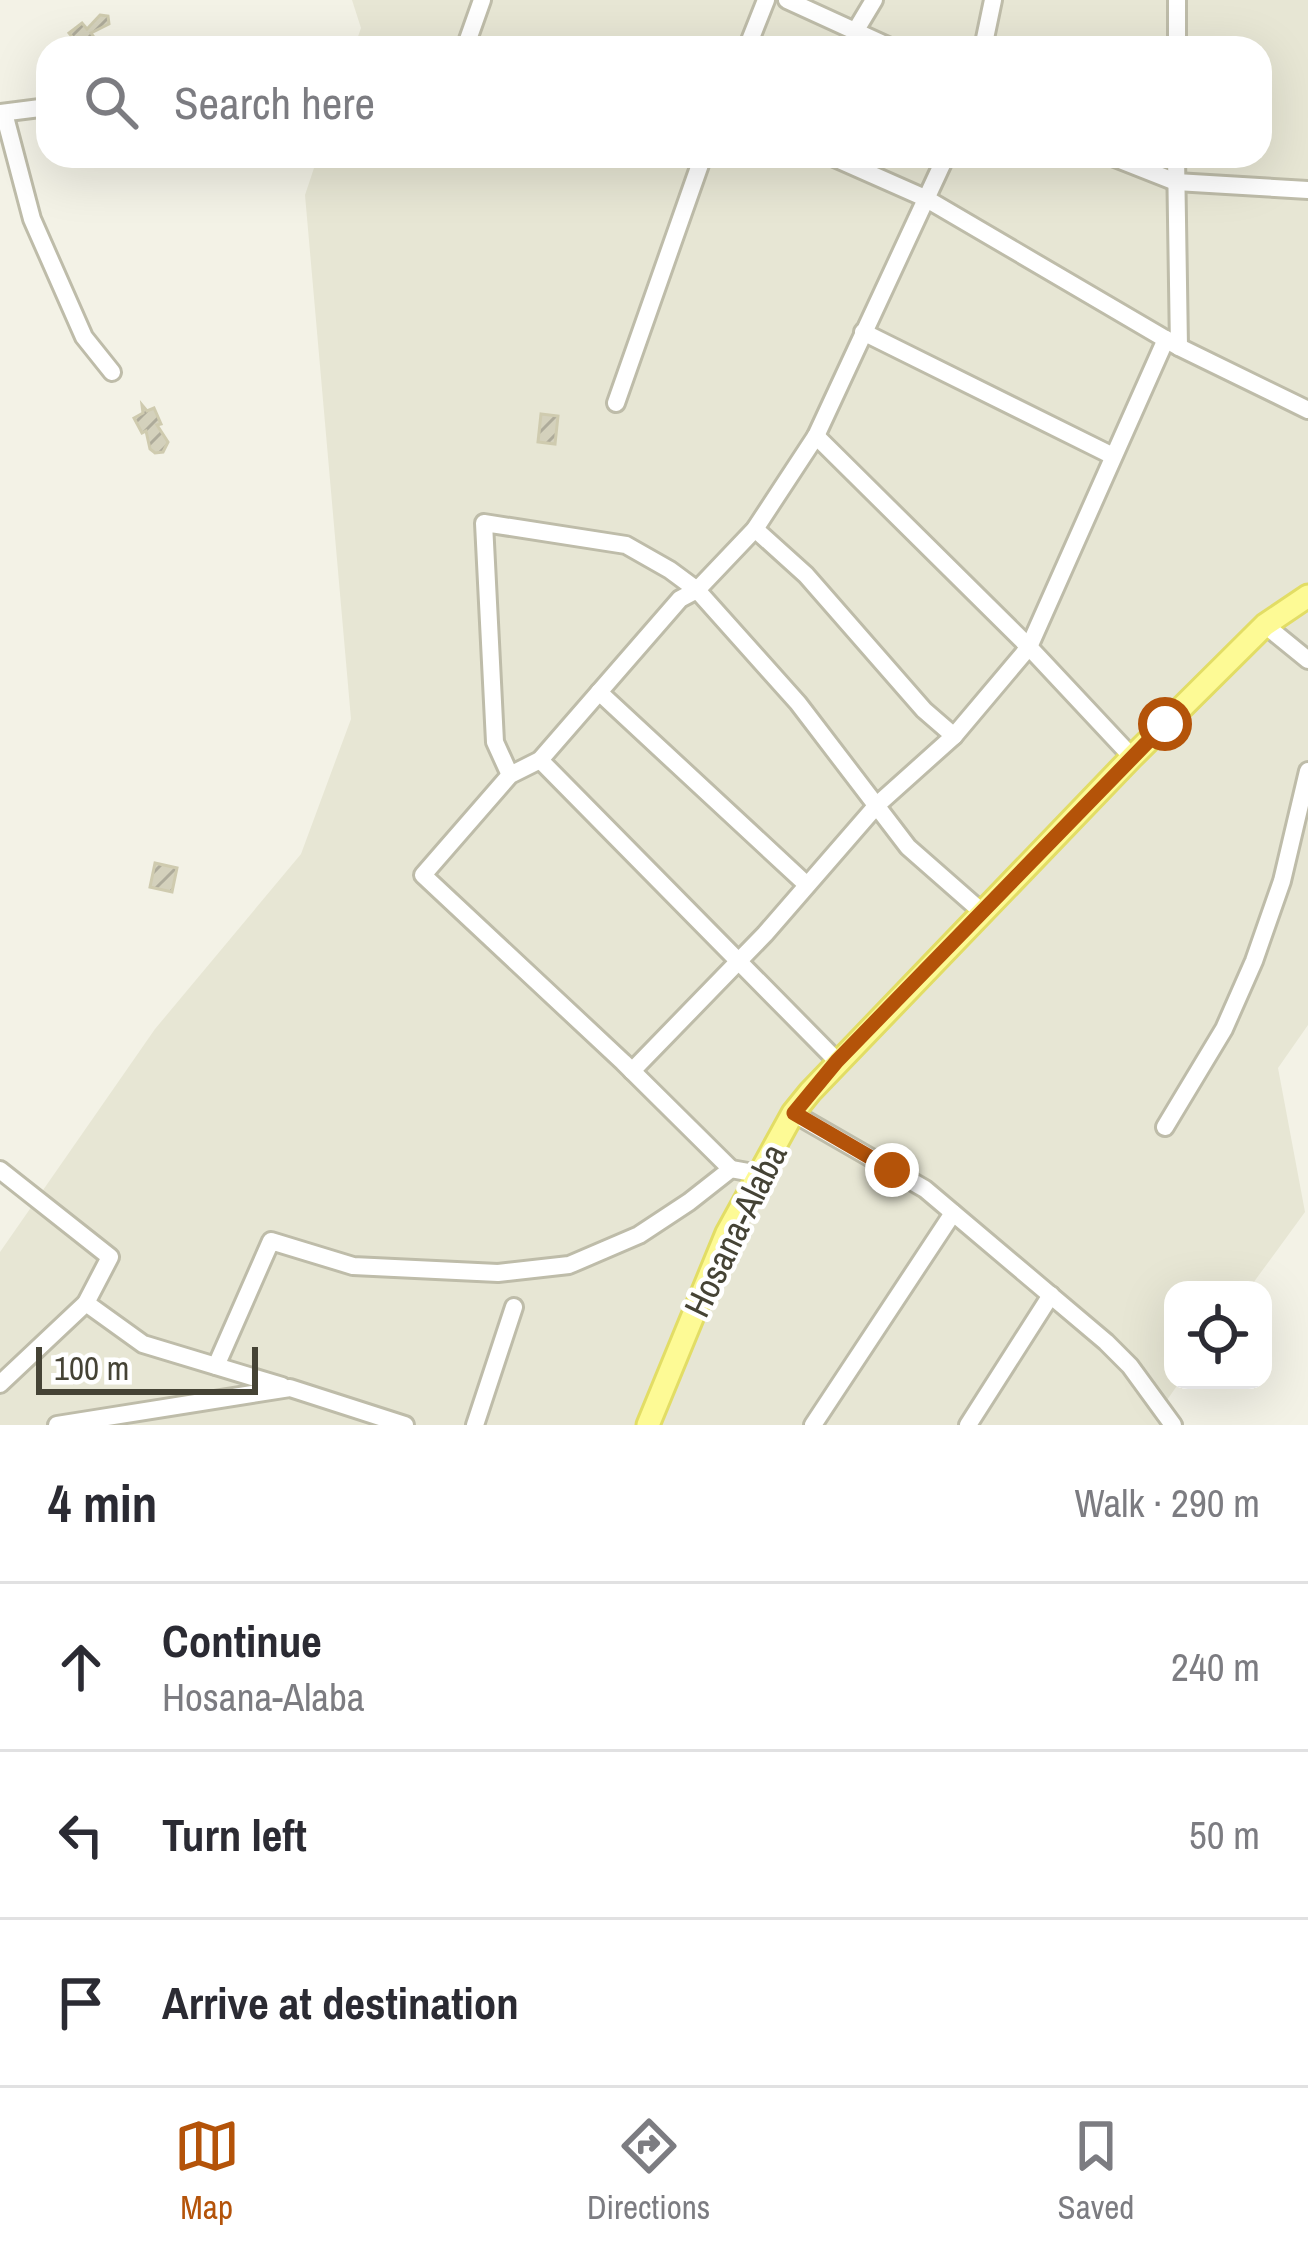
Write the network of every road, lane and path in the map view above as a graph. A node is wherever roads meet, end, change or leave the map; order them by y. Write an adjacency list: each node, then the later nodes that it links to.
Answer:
1 (482, 0): 8 (street)
2 (766, 0): 9 (street)
3 (788, 0): 7 (street)
4 (874, 0): 7 (street)
5 (993, 0): 11 (street)
6 (1177, 0): 12 (street)
7 (856, 30): 10 (street)
8 (469, 36)
9 (752, 36)
10 (868, 36)
11 (986, 36)
12 (1177, 36)
13 (36, 109): 14 (street)
14 (2, 113): 25 (street)
15 (700, 168): 26 (street)
16 (857, 168): 22 (street)
17 (940, 168): 22 (street)
18 (1140, 168): 20 (street)
19 (1176, 168): 20 (street)
20 (1176, 182): 21 (street); 24 (street)
21 (1308, 190)
22 (925, 198): 23 (street); 24 (street)
23 (863, 332): 28 (street); 29 (street)
24 (1172, 343): 27 (street); 29 (street)
25 (112, 372)
26 (616, 403)
27 (1308, 410)
28 (816, 436): 30 (street); 34 (street)
29 (1113, 456): 34 (street)
30 (755, 529): 31 (street); 37 (street)
31 (697, 590): 36 (street); 41 (street); 42 (street)
32 (1308, 596): 33 (main road, Hosana-Alaba)
33 (1265, 625): 35 (street); 38 (main road, Hosana-Alaba)
34 (1029, 647): 37 (street); 38 (street)
35 (1308, 660)
36 (599, 692): 39 (street); 43 (street)
37 (954, 736): 42 (street)
38 (1132, 757): 44 (main road, Hosana-Alaba)
39 (540, 760): 41 (street); 45 (street)
40 (1308, 771): 49 (street)
41 (510, 775): 47 (street)
42 (877, 806): 43 (street); 44 (street)
43 (808, 885): 45 (street)
44 (982, 912): 46 (main road, Hosana-Alaba)
45 (739, 961): 46 (street); 47 (street)
46 (837, 1061): 48 (main road, Hosana-Alaba)
47 (632, 1071): 50 (street)
48 (794, 1113): 52 (main road, Hosana-Alaba); 53 (street)
49 (1166, 1127)
50 (731, 1169): 52 (street); 57 (street)
51 (0, 1170): 55 (street)
52 (759, 1174): 64 (main road, Hosana-Alaba)
53 (953, 1213): 54 (street); 65 (street)
54 (1051, 1295): 66 (street); 67 (street)
55 (86, 1303): 57 (street); 58 (street)
56 (514, 1307): 63 (street)
57 (216, 1366): 59 (street)
58 (0, 1384)
59 (290, 1388): 60 (street); 61 (street)
60 (345, 1416): 62 (street)
61 (57, 1425)
62 (405, 1425)
63 (475, 1425)
64 (648, 1425)
65 (813, 1425)
66 (968, 1425)
67 (1173, 1425)

